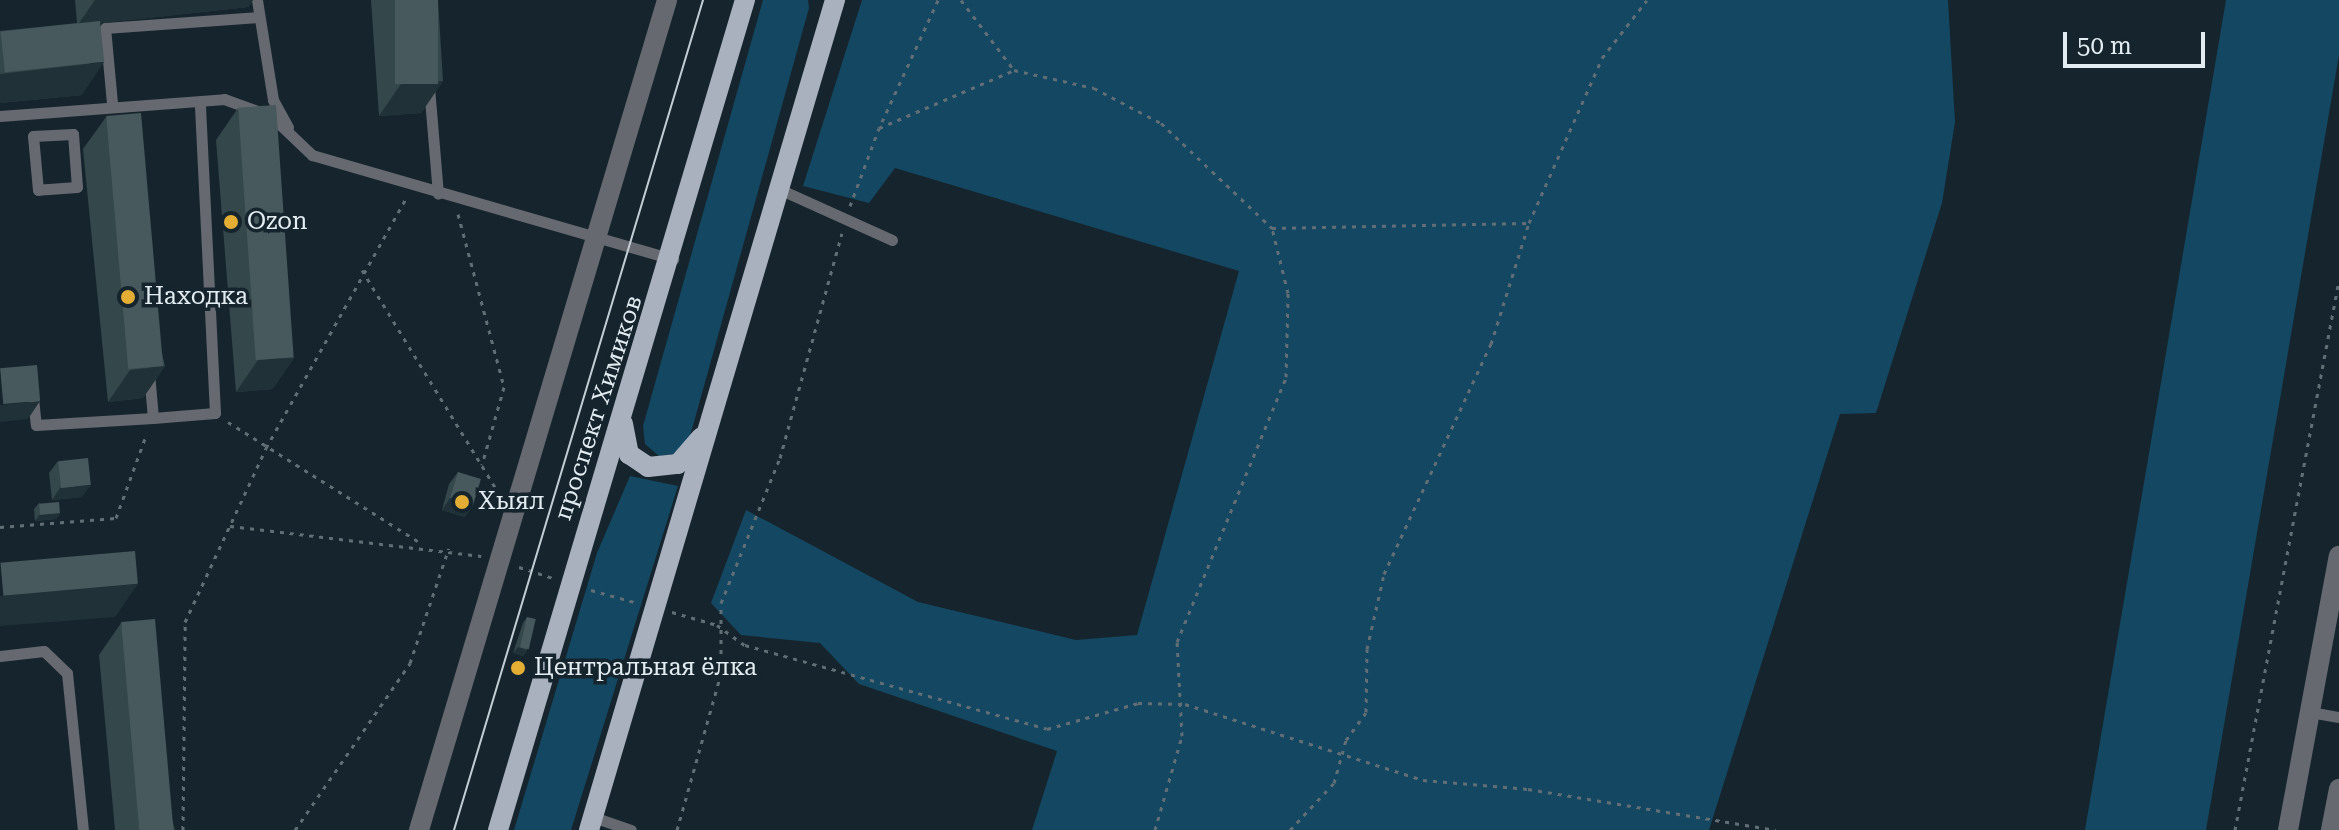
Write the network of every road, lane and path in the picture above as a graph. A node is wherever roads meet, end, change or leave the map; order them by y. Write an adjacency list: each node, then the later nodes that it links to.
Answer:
1 (257, 0): 9 (lane)
2 (667, 0): 28 (street)
3 (745, 0): 30 (main road, проспект Химиков)
4 (824, 0): 10 (main road)
5 (835, 0): 10 (main road)
6 (938, 0): 19 (path)
7 (961, 0): 11 (path)
8 (1647, 0): 26 (path)
9 (259, 17): 15 (lane); 21 (lane)
10 (826, 31): 23 (main road)
11 (1014, 70): 19 (path); 27 (path)
12 (428, 75): 24 (lane)
13 (128, 101): 14 (lane); 15 (lane); 18 (lane)
14 (200, 101): 21 (lane); 35 (lane)
15 (112, 103): 16 (lane)
16 (36, 113): 17 (lane); 20 (lane)
17 (0, 116)
18 (130, 117)
19 (879, 128): 49 (path)
20 (38, 136): 20 (lane)
21 (293, 137): 22 (lane)
22 (413, 187): 24 (lane); 31 (path)
23 (779, 189): 29 (lane); 38 (main road)
24 (438, 194): 25 (lane)
25 (454, 199): 28 (lane); 40 (path)
26 (1529, 223): 27 (path); 54 (path)
27 (1272, 228): 51 (path)
28 (595, 240): 30 (lane); 41 (street)
29 (892, 240)
30 (673, 259): 37 (main road, проспект Химиков)
31 (362, 270): 39 (path); 40 (path)
32 (2339, 280): 67 (path)
33 (148, 354): 36 (lane)
34 (31, 383): 36 (lane)
35 (215, 413): 36 (lane); 39 (path)
36 (153, 418): 43 (path)
37 (623, 420): 38 (main road); 61 (main road, проспект Химиков)
38 (708, 428): 48 (main road)
39 (266, 448): 42 (path); 44 (path)
40 (482, 465): 41 (path)
41 (512, 515): 47 (street)
42 (230, 526): 44 (path); 58 (path)
43 (0, 527)
44 (422, 543): 45 (path)
45 (449, 548): 47 (path); 59 (path)
46 (2339, 556): 52 (street)
47 (499, 560): 60 (street)
48 (655, 608): 49 (path); 56 (main road)
49 (717, 625): 51 (path); 63 (path)
50 (0, 656): 57 (lane)
51 (1185, 704): 54 (path); 64 (path)
52 (2310, 712): 53 (lane); 68 (street)
53 (2339, 717)
54 (1341, 754): 65 (path); 66 (path)
55 (2339, 789): 69 (street)
56 (591, 823): 62 (lane)
57 (83, 830)
58 (183, 830)
59 (295, 830)
60 (419, 830)
61 (498, 830)
62 (631, 830)
63 (677, 830)
64 (1155, 830)
65 (1290, 830)
66 (1776, 830)
67 (2235, 830)
68 (2288, 830)
69 (2331, 830)

